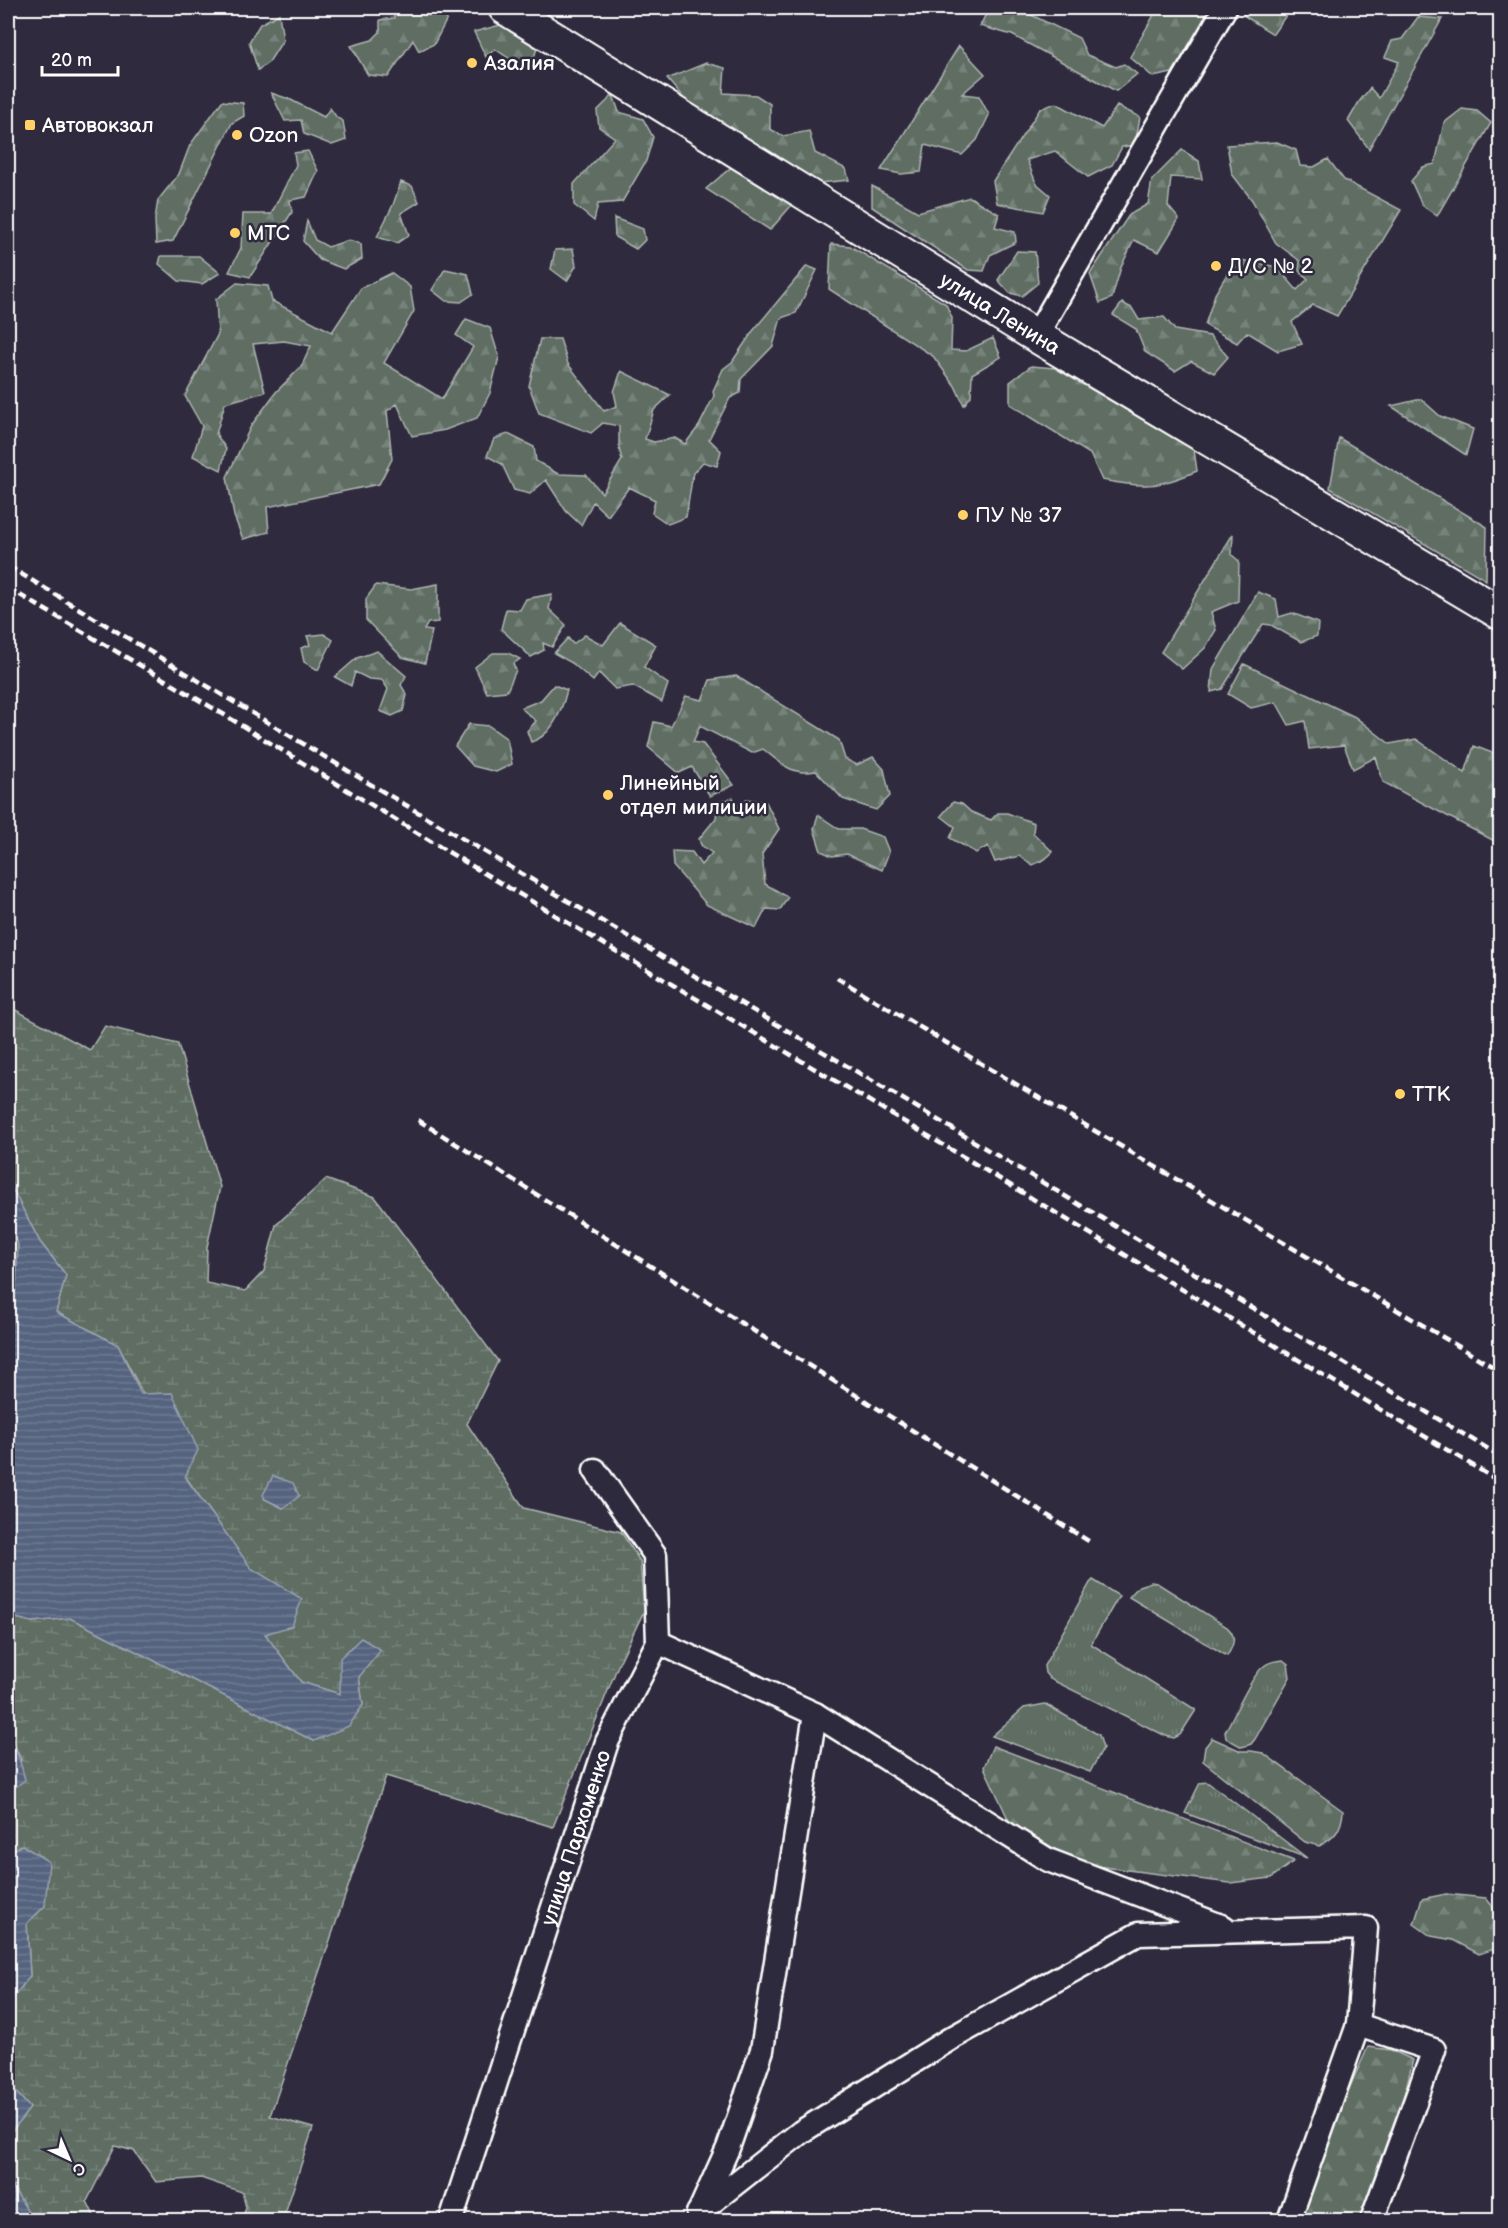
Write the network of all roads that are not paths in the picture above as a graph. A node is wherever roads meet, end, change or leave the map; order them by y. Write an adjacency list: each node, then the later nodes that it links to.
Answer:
1 (505, 8): 3 (main road, улица Ленина)
2 (1225, 8): 3 (street)
3 (1036, 336): 4 (main road, улица Ленина)
4 (1500, 613)
5 (595, 1470): 6 (street, улица Пархоменко)
6 (658, 1642): 7 (street); 11 (street, улица Пархоменко)
7 (815, 1714): 8 (street); 10 (street)
8 (1234, 1931): 9 (street); 10 (street)
9 (1358, 2025): 12 (street); 13 (street)
10 (697, 2217)
11 (451, 2220)
12 (1289, 2220)
13 (1372, 2220)

